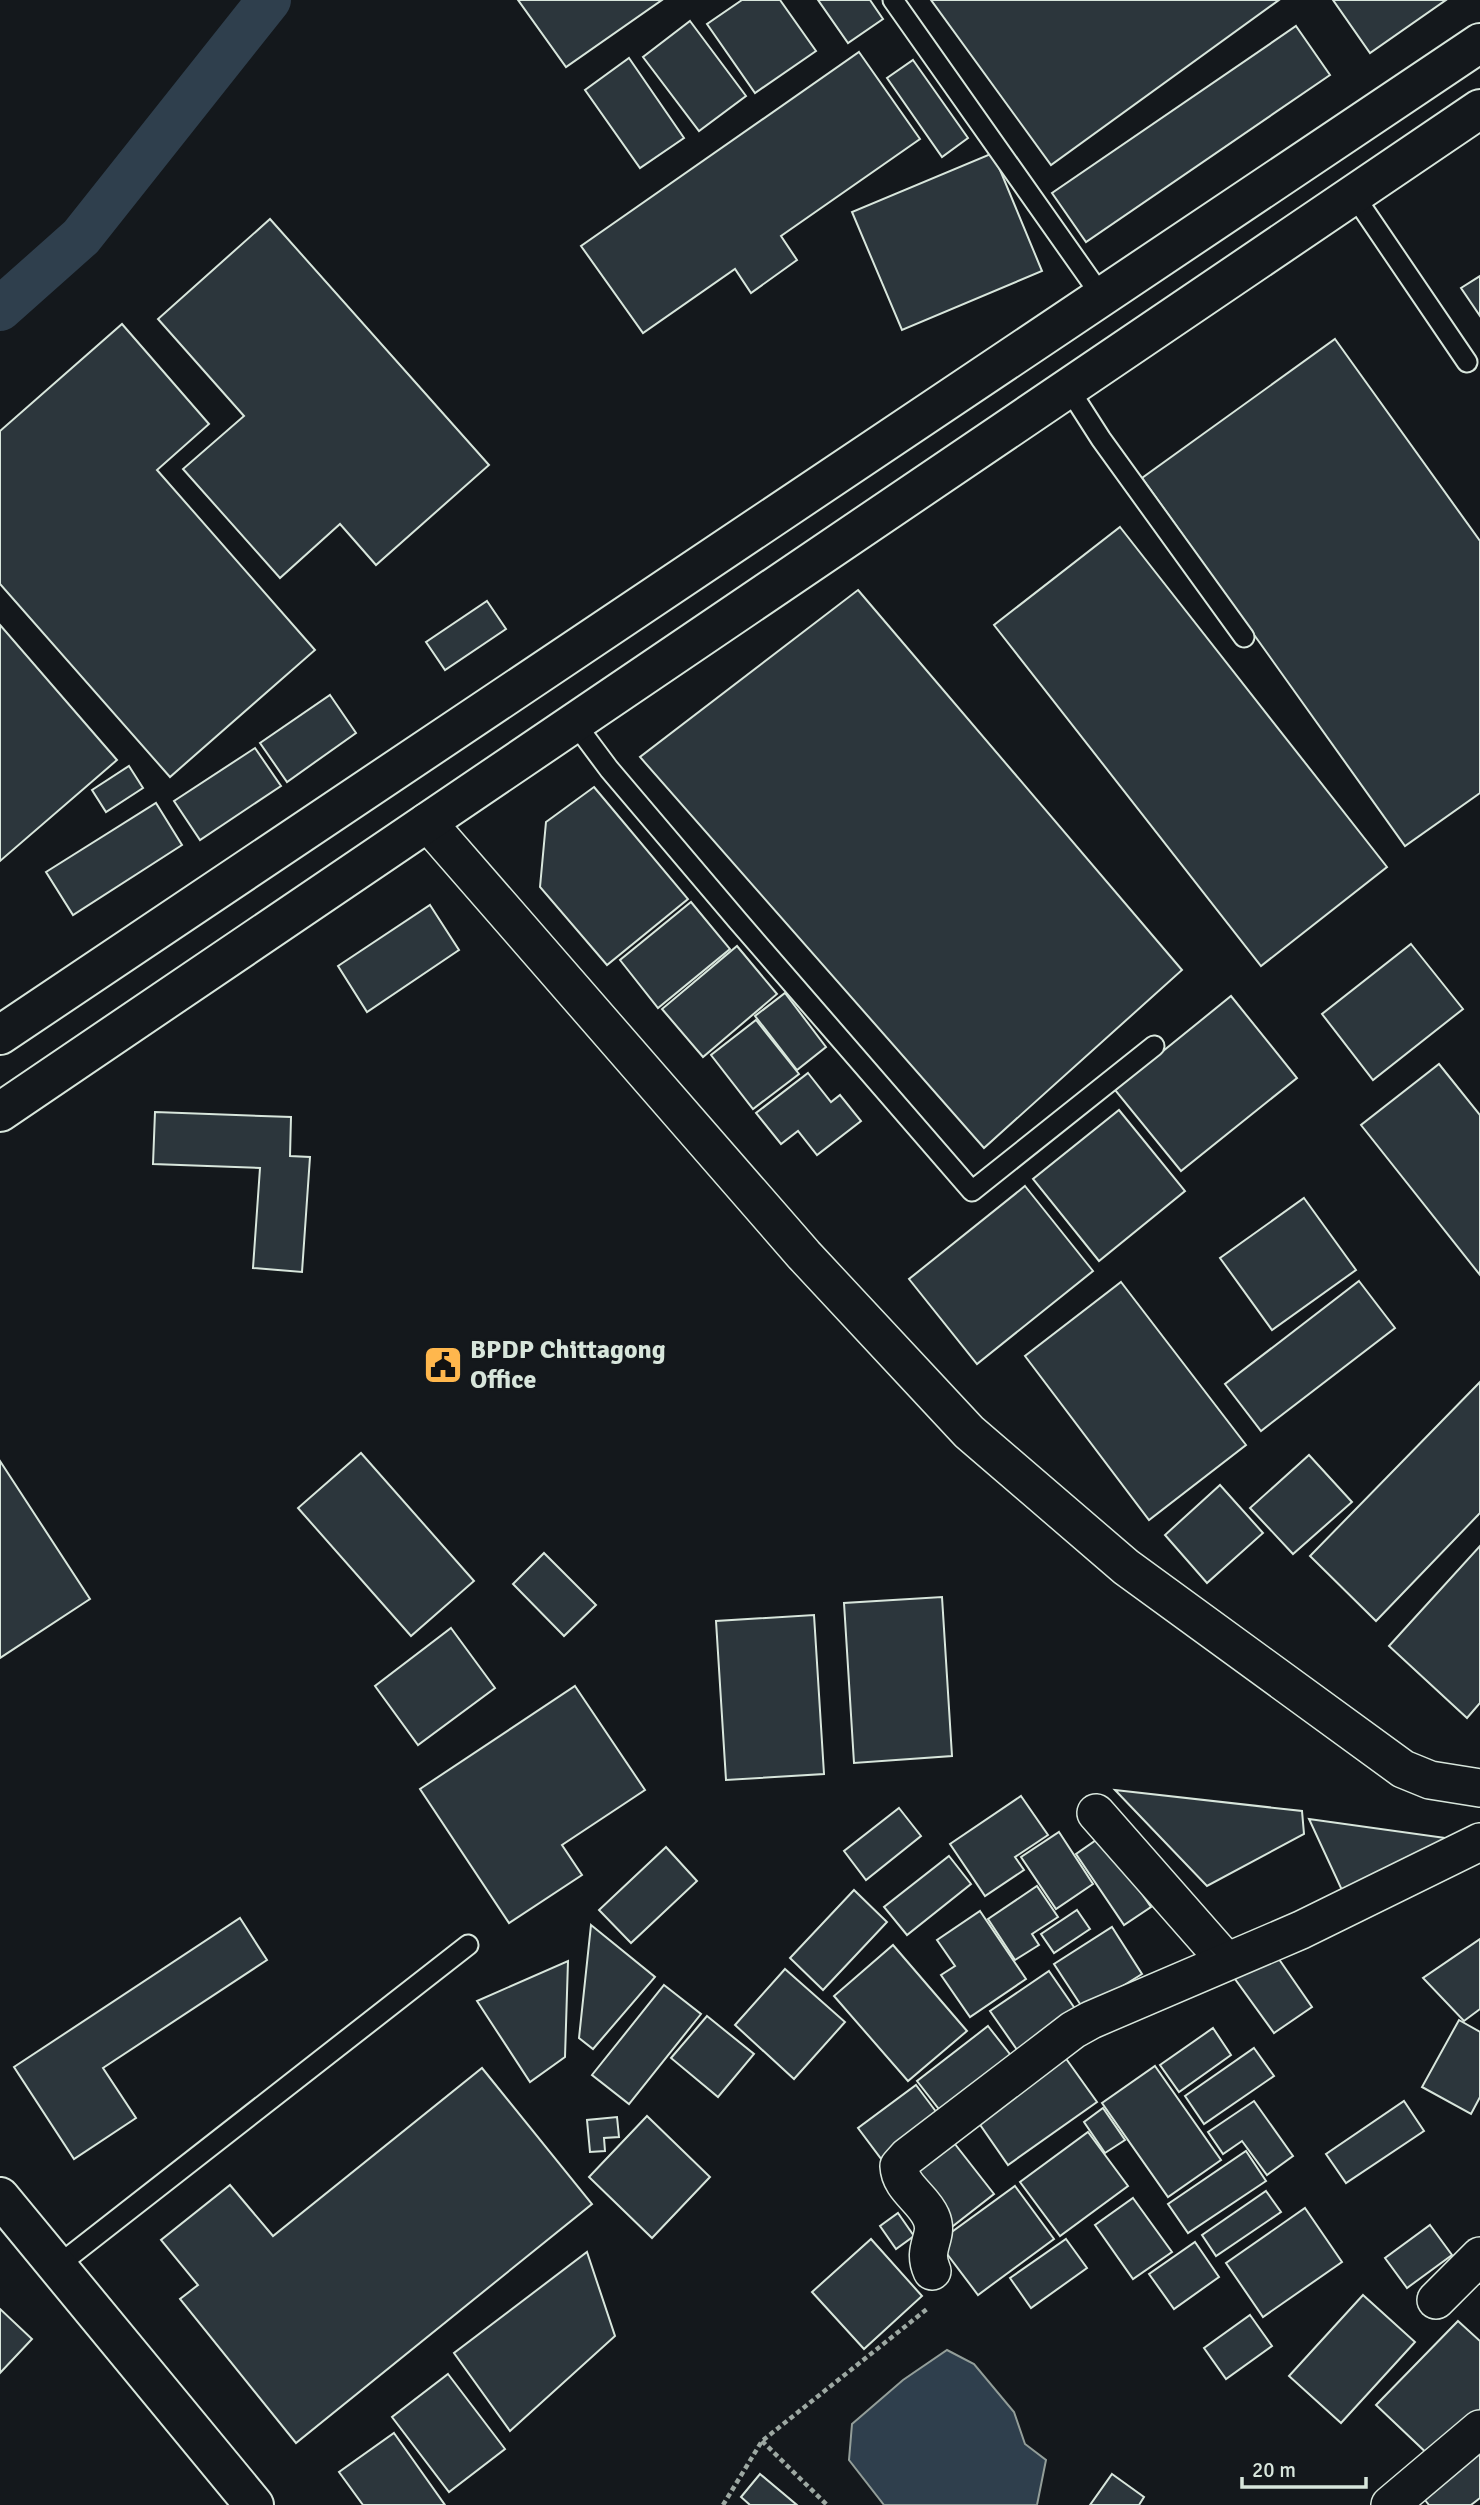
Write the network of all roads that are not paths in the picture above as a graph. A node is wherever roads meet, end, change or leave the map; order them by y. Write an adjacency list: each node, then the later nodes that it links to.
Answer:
1 (893, 0): 5 (lane)
2 (1480, 43): 5 (street)
3 (1480, 108): 4 (street)
4 (1353, 194): 6 (lane); 7 (street)
5 (1103, 298): 11 (street)
6 (1467, 362)
7 (1069, 389): 8 (lane); 9 (street)
8 (1244, 637)
9 (575, 722): 10 (street); 12 (lane)
10 (427, 822): 13 (street); 14 (street)
11 (0, 1035)
12 (1154, 1046)
13 (0, 1112)
14 (1480, 1788)
15 (1096, 1813): 18 (street)
16 (1480, 1842): 18 (street)
17 (468, 1945): 21 (lane)
18 (1226, 1961): 22 (street)
19 (0, 2197): 21 (street)
20 (1480, 2256): 23 (street)
21 (56, 2267): 25 (street)
22 (932, 2271)
23 (1436, 2300)
24 (1480, 2429): 26 (street)
25 (254, 2505)
26 (1390, 2505)

